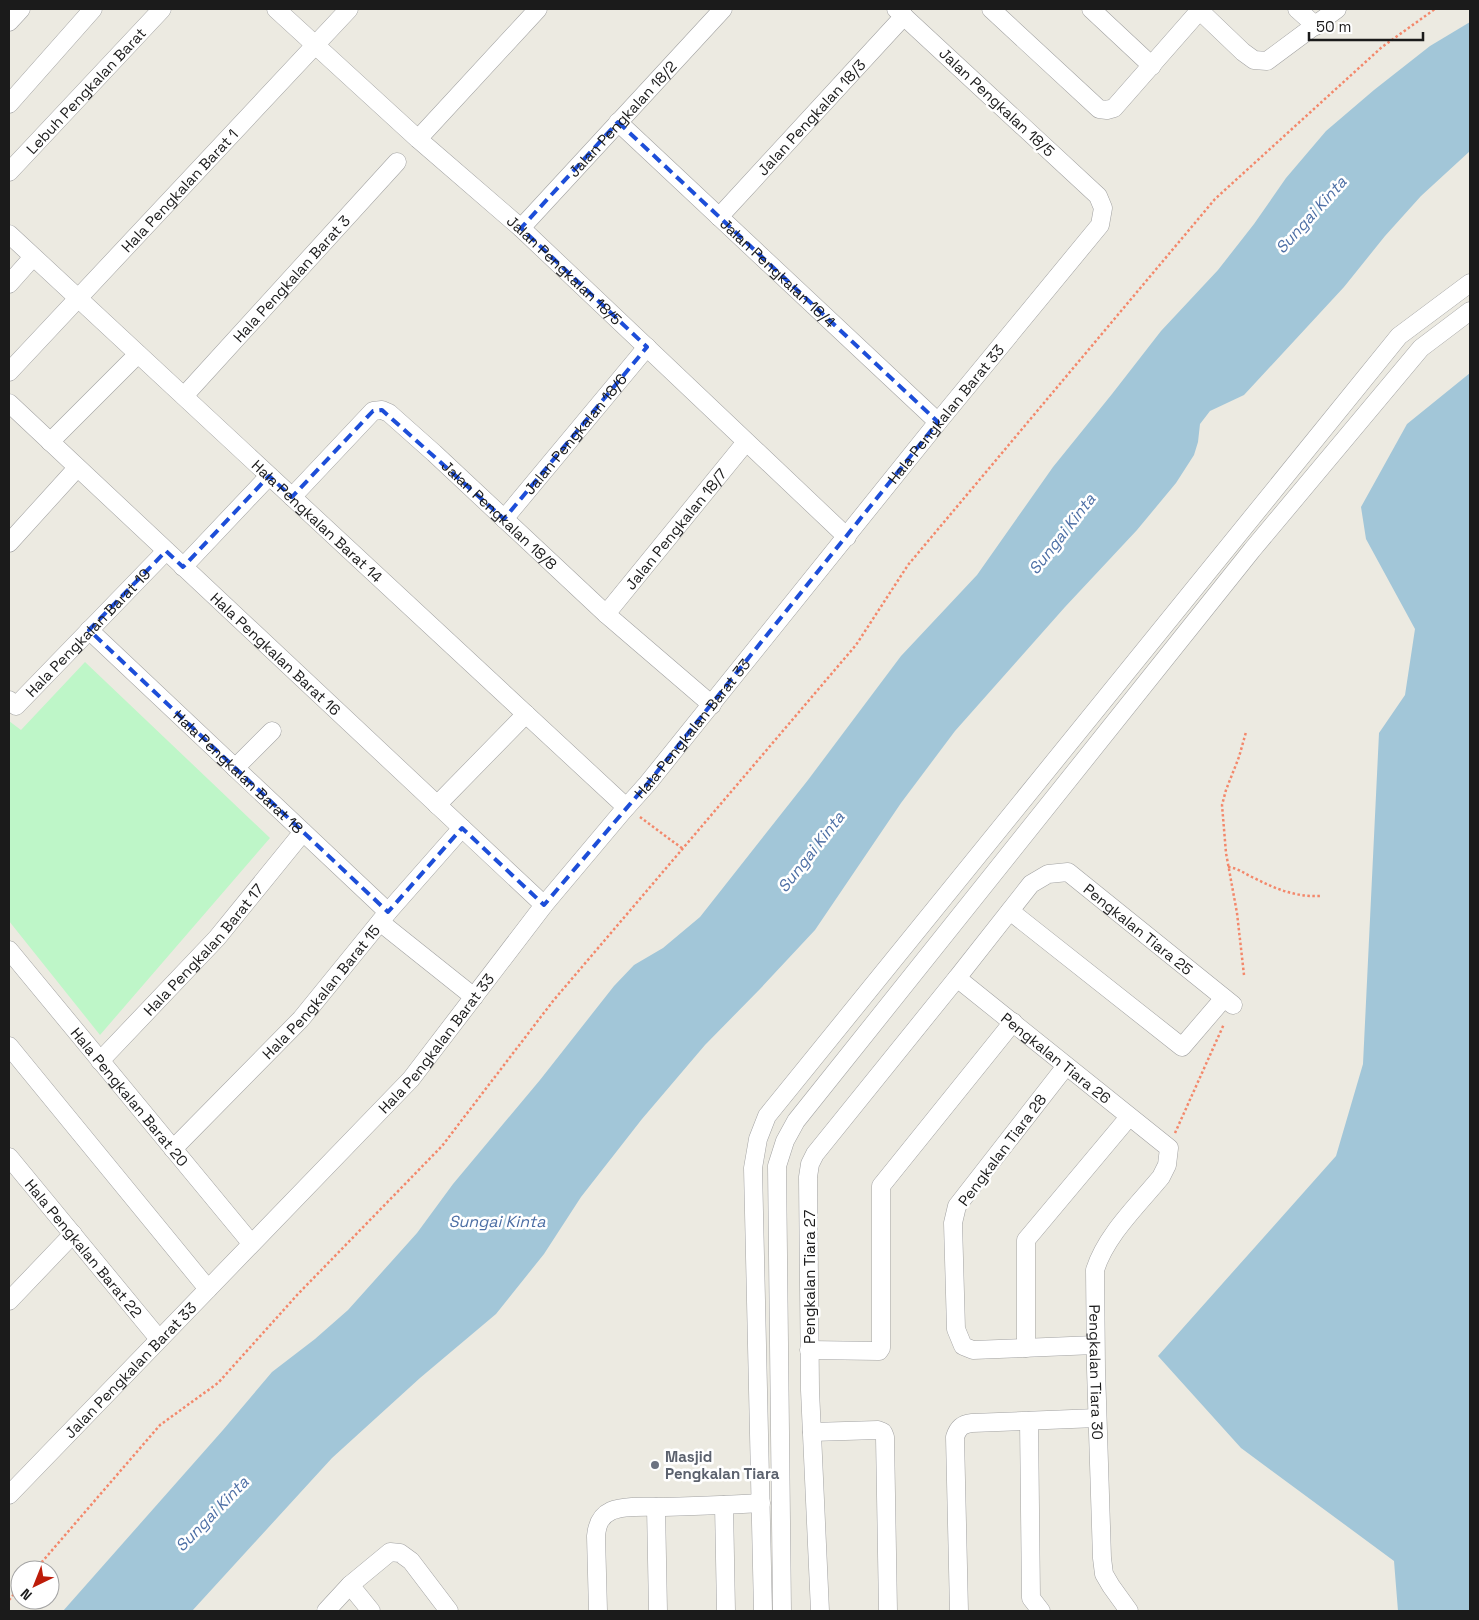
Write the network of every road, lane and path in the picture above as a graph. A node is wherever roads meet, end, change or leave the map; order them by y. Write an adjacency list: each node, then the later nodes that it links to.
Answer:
1 (21, 9): 15 (street)
2 (93, 9): 19 (street)
3 (162, 9): 23 (street, Lebuh Pengkalan Barat)
4 (276, 9): 17 (street, Jalan Pengkalan 18/5)
5 (349, 9): 17 (street, Hala Pengkalan Barat 1)
6 (538, 9): 21 (street)
7 (723, 9): 20 (street, Jalan Pengkalan 18/2)
8 (991, 9): 18 (street)
9 (1091, 9): 18 (street)
10 (1199, 9): 16 (street); 18 (street)
11 (1297, 9): 16 (street)
12 (1337, 9): 16 (street)
13 (1435, 9): 61 (path)
14 (900, 13): 24 (street, Jalan Pengkalan 18/5); 25 (street, Jalan Pengkalan 18/3)
15 (9, 22)
16 (1316, 26)
17 (315, 45): 21 (street, Jalan Pengkalan 18/5); 31 (street, Hala Pengkalan Barat 1)
18 (1152, 66)
19 (9, 104)
20 (618, 122): 25 (street, Jalan Pengkalan 18/4); 26 (street, Jalan Pengkalan 18/2)
21 (418, 139): 26 (street, Jalan Pengkalan 18/5)
22 (398, 162): 36 (street, Hala Pengkalan Barat 3)
23 (9, 172)
24 (1098, 196): 38 (street, Hala Pengkalan Barat 33)
25 (719, 217): 38 (street, Jalan Pengkalan 18/4)
26 (521, 228): 33 (street, Jalan Pengkalan 18/5)
27 (9, 234): 28 (street, Hala Pengkalan Barat 14)
28 (33, 257): 29 (street); 31 (street, Hala Pengkalan Barat 14)
29 (9, 284)
30 (1470, 284): 89 (street)
31 (78, 298): 34 (street, Hala Pengkalan Barat 14); 35 (street, Hala Pengkalan Barat 1)
32 (1470, 311): 90 (street)
33 (647, 347): 40 (street, Jalan Pengkalan 18/5); 44 (street, Jalan Pengkalan 18/6)
34 (138, 354): 36 (street, Hala Pengkalan Barat 14); 39 (street)
35 (9, 372)
36 (184, 396): 42 (street, Hala Pengkalan Barat 14)
37 (9, 403): 39 (street, Hala Pengkalan Barat 16)
38 (938, 422): 45 (street, Hala Pengkalan Barat 33)
39 (50, 442): 41 (street, Hala Pengkalan Barat 16)
40 (746, 442): 45 (street, Jalan Pengkalan 18/5); 49 (street, Jalan Pengkalan 18/7)
41 (77, 468): 46 (street); 47 (street, Hala Pengkalan Barat 16)
42 (269, 476): 43 (street, Hala Pengkalan Barat 14); 48 (street)
43 (292, 497): 44 (street, Jalan Pengkalan 18/8); 53 (street, Hala Pengkalan Barat 14)
44 (504, 519): 49 (street, Jalan Pengkalan 18/8)
45 (847, 537): 52 (street, Hala Pengkalan Barat 33)
46 (9, 543)
47 (166, 551): 48 (street, Hala Pengkalan Barat 16); 50 (street, Hala Pengkalan Barat 19)
48 (183, 567): 57 (street, Hala Pengkalan Barat 16)
49 (606, 614): 52 (street, Jalan Pengkalan 18/8)
50 (89, 630): 51 (street, Hala Pengkalan Barat 19); 56 (street, Hala Pengkalan Barat 18)
51 (9, 700)
52 (712, 704): 58 (street, Hala Pengkalan Barat 33)
53 (526, 714): 57 (street); 58 (street, Hala Pengkalan Barat 14)
54 (272, 731): 56 (street)
55 (1246, 732): 62 (path)
56 (235, 768): 60 (street, Hala Pengkalan Barat 18)
57 (437, 805): 59 (street, Hala Pengkalan Barat 16)
58 (626, 807): 61 (path); 65 (street, Hala Pengkalan Barat 33)
59 (462, 828): 65 (street, Hala Pengkalan Barat 16); 67 (street, Hala Pengkalan Barat 15)
60 (303, 832): 67 (street, Hala Pengkalan Barat 18); 75 (street, Hala Pengkalan Barat 17)
61 (683, 849): 99 (path)
62 (1228, 867): 64 (path); 69 (path)
63 (1038, 880): 66 (street, Pengkalan Tiara 27); 72 (street, Pengkalan Tiara 25)
64 (1320, 896)
65 (544, 905): 71 (street, Hala Pengkalan Barat 33)
66 (1010, 911): 70 (street, Pengkalan Tiara 27); 72 (street)
67 (384, 917): 71 (street, Hala Pengkalan Barat 18); 79 (street, Hala Pengkalan Barat 15)
68 (9, 950): 75 (street, Hala Pengkalan Barat 20)
69 (1244, 975)
70 (952, 983): 73 (street, Pengkalan Tiara 26); 88 (street, Pengkalan Tiara 27)
71 (474, 997): 82 (street, Hala Pengkalan Barat 33)
72 (1228, 1002): 78 (path)
73 (1013, 1022): 76 (street, Pengkalan Tiara 26); 88 (street)
74 (9, 1046): 83 (street)
75 (100, 1061): 79 (street, Hala Pengkalan Barat 20)
76 (1066, 1066): 77 (street, Pengkalan Tiara 26); 87 (street, Pengkalan Tiara 28)
77 (1129, 1117): 78 (street, Pengkalan Tiara 26); 87 (street)
78 (1168, 1148): 86 (street, Pengkalan Tiara 30)
79 (173, 1150): 82 (street, Hala Pengkalan Barat 20)
80 (9, 1157): 81 (street, Hala Pengkalan Barat 22)
81 (73, 1234): 84 (street); 85 (street, Hala Pengkalan Barat 22)
82 (251, 1243): 83 (street, Jalan Pengkalan Barat 33)
83 (208, 1289): 85 (street, Jalan Pengkalan Barat 33)
84 (9, 1300)
85 (159, 1338): 95 (street, Jalan Pengkalan Barat 33)
86 (1095, 1345): 87 (street); 92 (street, Pengkalan Tiara 30)
87 (1026, 1348)
88 (810, 1350): 91 (street, Pengkalan Tiara 27)
89 (759, 1382): 90 (street); 96 (street)
90 (780, 1383): 91 (street); 108 (street)
91 (810, 1385): 94 (street, Pengkalan Tiara 27)
92 (1098, 1418): 93 (street); 113 (street, Pengkalan Tiara 30)
93 (1028, 1421): 111 (street); 112 (street)
94 (812, 1432): 109 (street, Pengkalan Tiara 27); 110 (street)
95 (9, 1495)
96 (761, 1503): 97 (street); 107 (street)
97 (724, 1505): 98 (street); 106 (street)
98 (656, 1507): 104 (street); 105 (street)
99 (44, 1560)
100 (350, 1584): 101 (street); 102 (street); 103 (street)
101 (326, 1611)
102 (371, 1611)
103 (449, 1611)
104 (598, 1611)
105 (658, 1611)
106 (726, 1611)
107 (763, 1611)
108 (782, 1611)
109 (820, 1611)
110 (888, 1611)
111 (959, 1611)
112 (1041, 1611)
113 (1129, 1611)

